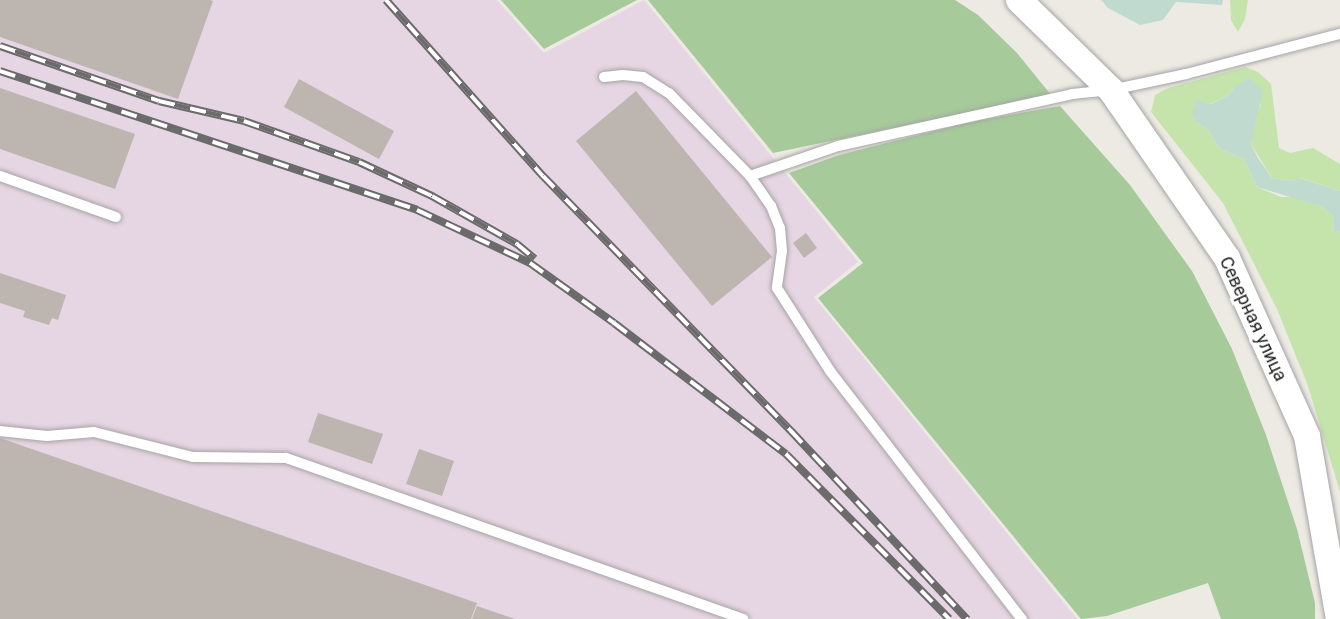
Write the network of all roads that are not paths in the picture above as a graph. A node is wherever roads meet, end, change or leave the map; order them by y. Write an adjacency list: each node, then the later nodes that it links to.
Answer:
1 (1019, 0): 4 (street, Северная улица)
2 (1340, 34): 4 (lane)
3 (604, 77): 6 (lane)
4 (1111, 90): 6 (lane); 11 (street, Северная улица)
5 (0, 176): 7 (lane)
6 (750, 176): 10 (lane)
7 (116, 217)
8 (0, 431): 9 (lane)
9 (744, 619)
10 (1022, 619)
11 (1339, 619)

